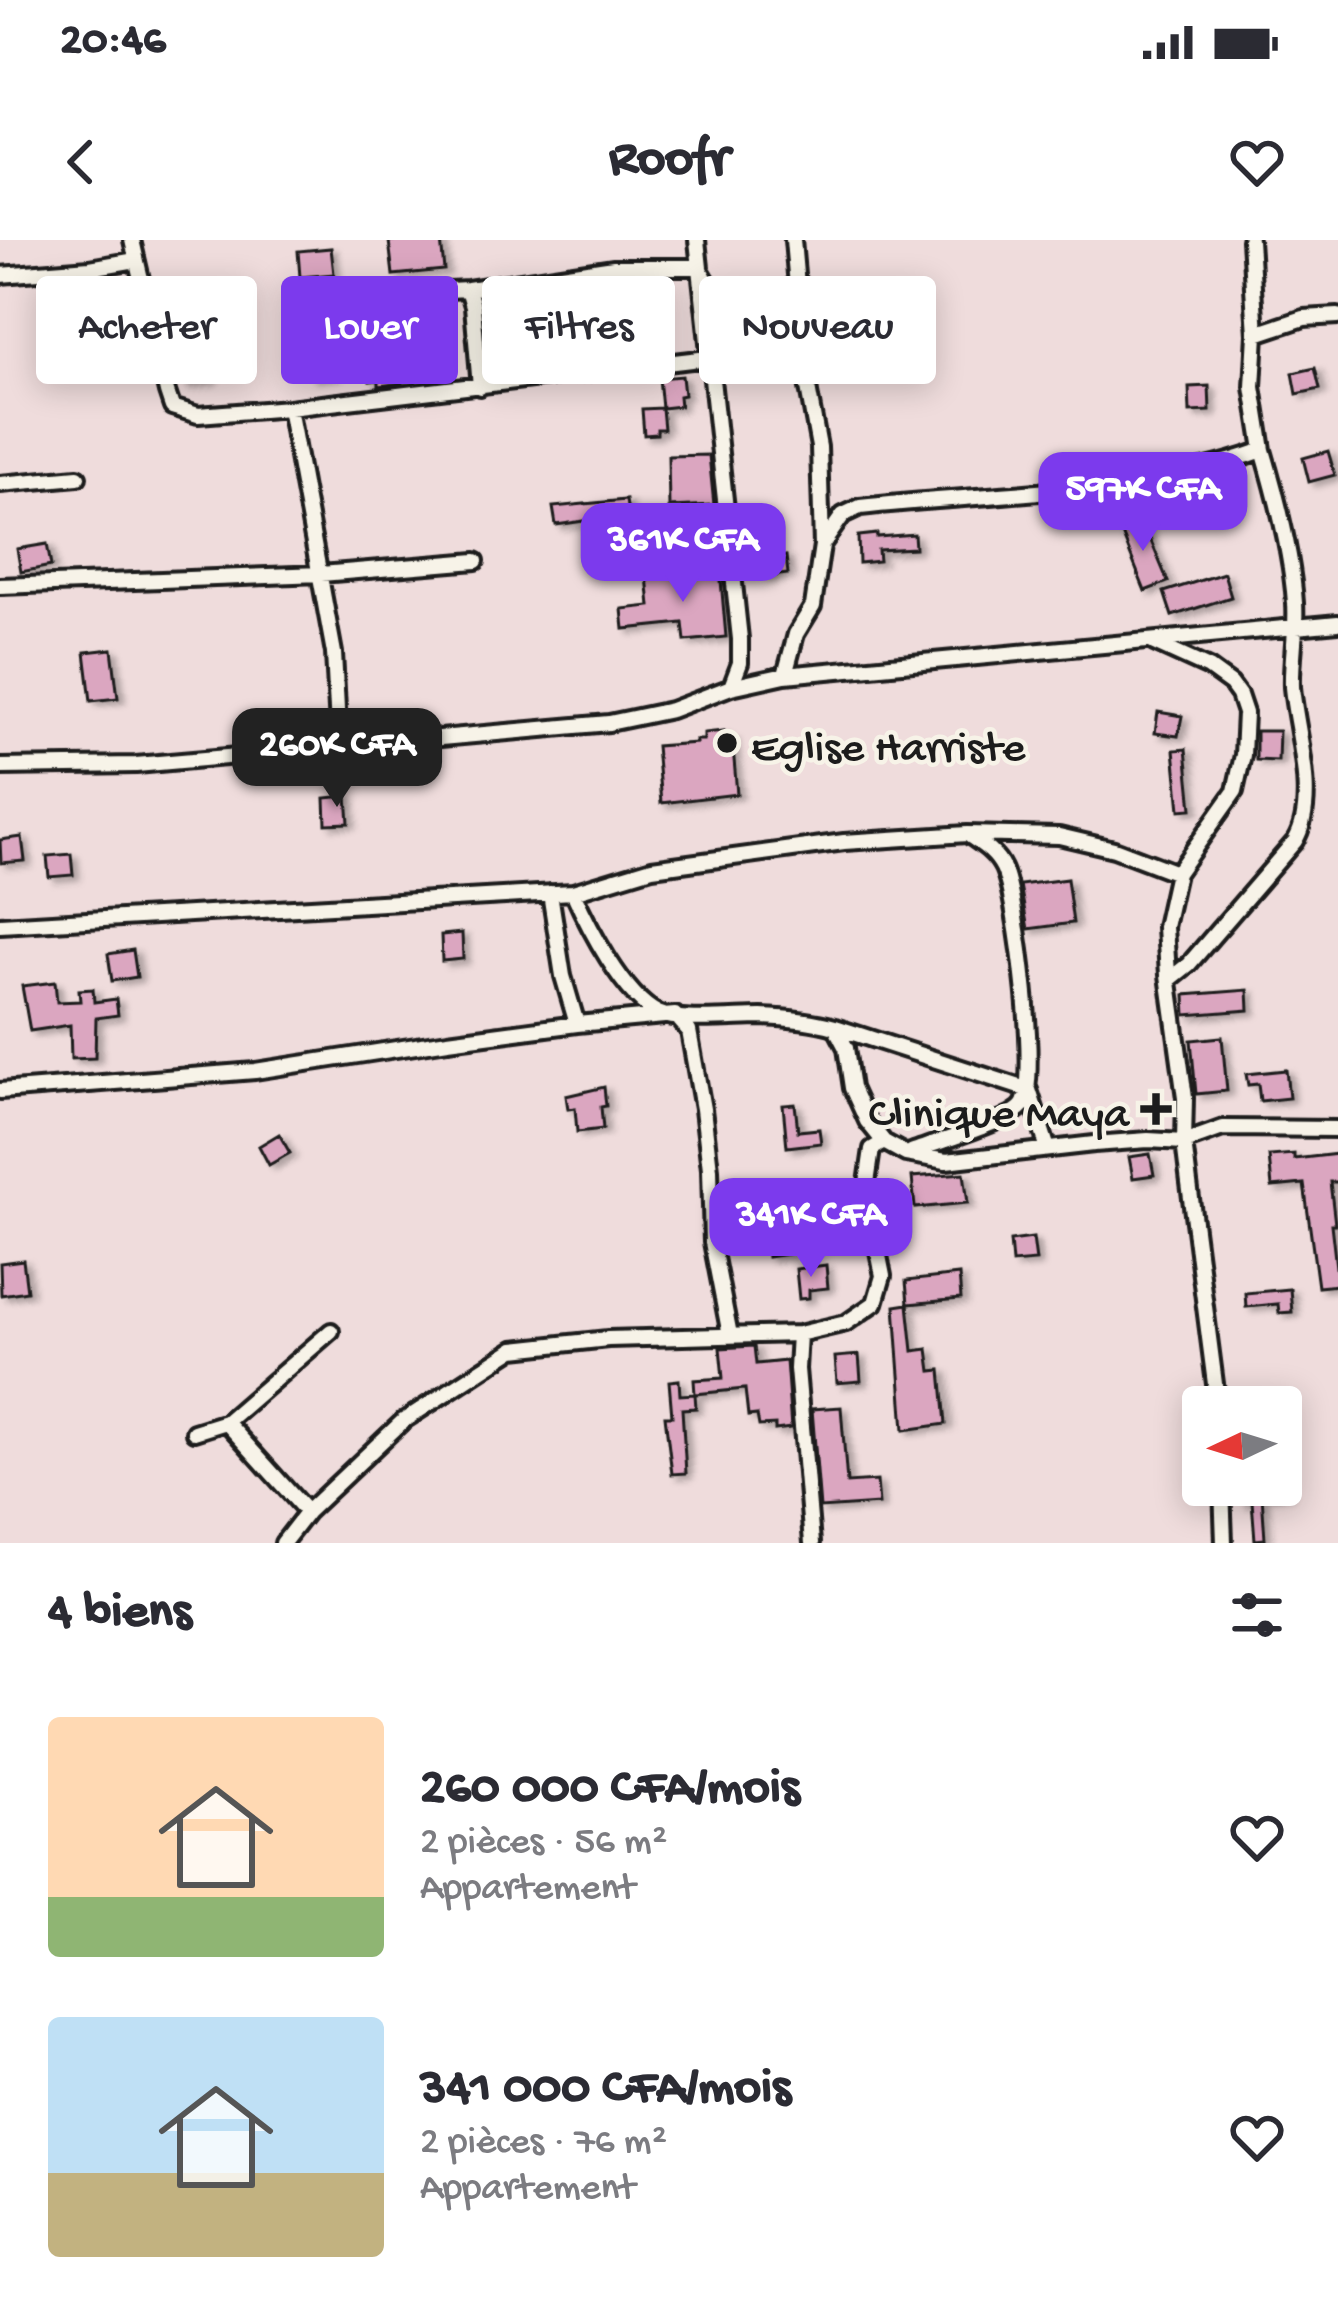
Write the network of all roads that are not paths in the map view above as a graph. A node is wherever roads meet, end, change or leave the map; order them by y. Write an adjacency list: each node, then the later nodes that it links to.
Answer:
1 (132, 240): 5 (street)
2 (697, 240): 6 (street)
3 (793, 240): 10 (street)
4 (1250, 240): 14 (street)
5 (136, 260): 7 (street); 19 (street)
6 (698, 267): 8 (street); 9 (street); 11 (street)
7 (0, 274)
8 (699, 276)
9 (703, 276)
10 (796, 276)
11 (468, 289): 12 (street); 18 (street)
12 (458, 290)
13 (1338, 316): 14 (street)
14 (1256, 334): 20 (street)
15 (699, 359): 18 (street)
16 (711, 384): 31 (street)
17 (807, 384): 23 (street)
18 (480, 386): 19 (street)
19 (289, 408): 25 (street)
20 (1263, 449): 23 (street); 28 (street)
21 (78, 477): 22 (street)
22 (0, 484)
23 (822, 545): 30 (street)
24 (476, 561): 25 (street)
25 (321, 574): 26 (street); 32 (street)
26 (0, 586)
27 (1338, 623): 28 (street)
28 (1294, 627): 29 (street); 39 (street)
29 (1149, 640): 30 (street); 35 (street)
30 (785, 675): 31 (street)
31 (731, 687): 32 (street)
32 (339, 747): 33 (street)
33 (0, 767)
34 (967, 834): 35 (street); 36 (street); 43 (street)
35 (1177, 873): 39 (street)
36 (573, 892): 37 (street); 40 (street)
37 (550, 893): 38 (street); 41 (street)
38 (0, 925)
39 (1169, 980): 47 (street)
40 (675, 1016): 41 (street); 42 (street); 52 (street)
41 (577, 1024): 44 (street)
42 (835, 1027): 43 (street); 46 (street)
43 (1029, 1090): 48 (street); 49 (street)
44 (0, 1091)
45 (1338, 1129): 47 (street)
46 (884, 1142): 49 (street); 51 (street)
47 (1184, 1142): 48 (street); 53 (street)
48 (1048, 1149): 49 (street)
49 (906, 1154)
50 (331, 1331): 54 (street)
51 (799, 1334): 52 (street); 59 (street)
52 (730, 1335): 57 (street)
53 (1215, 1386)
54 (226, 1422): 55 (street); 57 (street)
55 (194, 1432)
56 (1223, 1506): 60 (street)
57 (307, 1512): 58 (street)
58 (283, 1543)
59 (812, 1543)
60 (1224, 1543)

